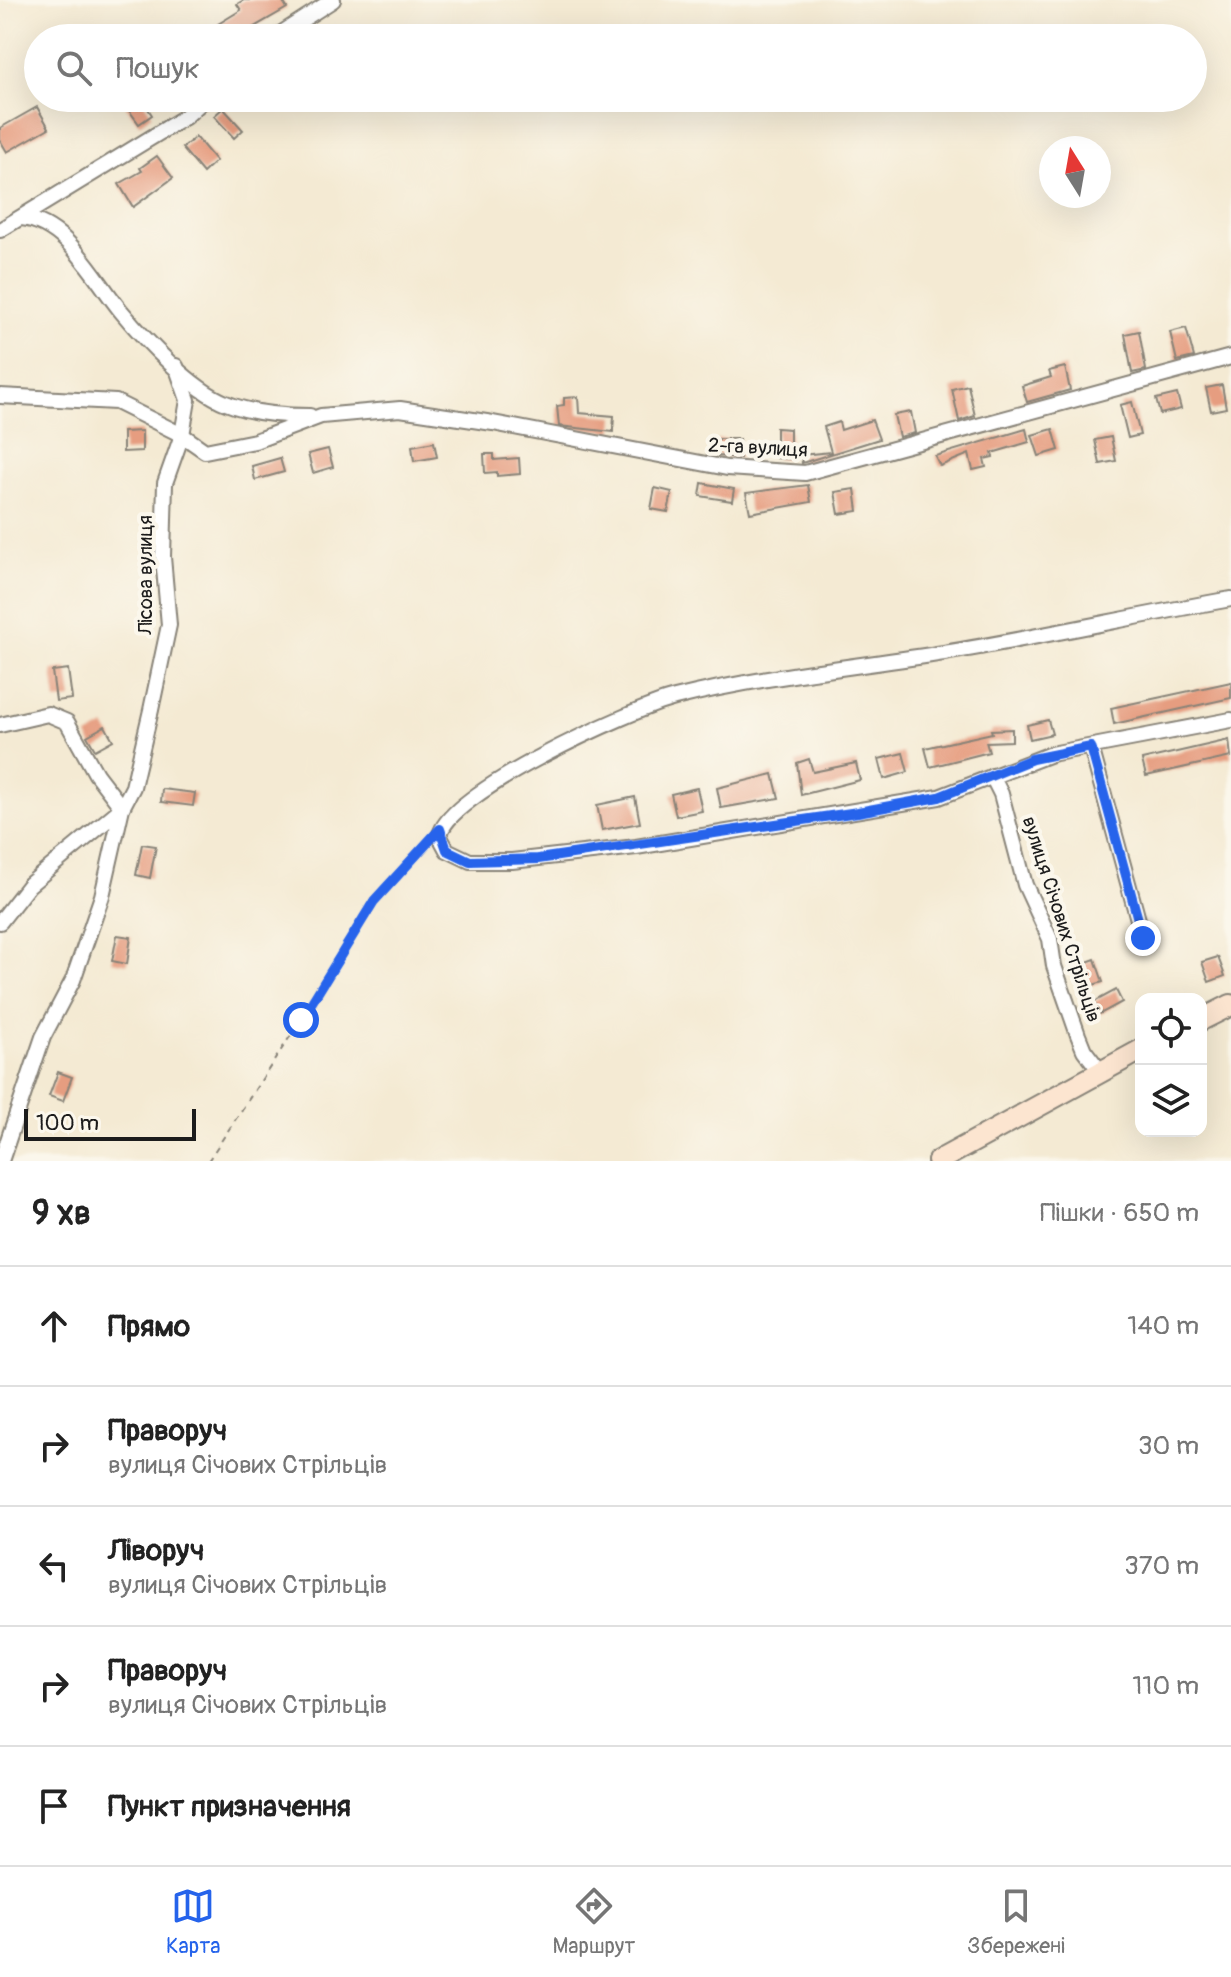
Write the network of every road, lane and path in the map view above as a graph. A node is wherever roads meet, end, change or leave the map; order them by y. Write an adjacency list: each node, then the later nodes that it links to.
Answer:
1 (333, 0): 2 (street)
2 (296, 24)
3 (191, 112): 4 (street)
4 (21, 218): 5 (street); 7 (street, Лісова вулиця)
5 (0, 230)
6 (1231, 357): 9 (street, 2-га вулиця)
7 (176, 366): 9 (street, 2-га вулиця); 10 (street, Лісова вулиця)
8 (0, 396): 10 (street)
9 (321, 416): 10 (street, 2-га вулиця)
10 (182, 435): 16 (street, Лісова вулиця)
11 (1231, 599): 17 (street)
12 (1231, 720): 14 (street)
13 (0, 725): 16 (street)
14 (1091, 747): 15 (street); 19 (street)
15 (992, 776): 17 (street); 23 (street, вулиця Січових Стрільців)
16 (122, 808): 18 (street, Лісова вулиця); 24 (street, Лісова вулиця)
17 (440, 829): 25 (path)
18 (0, 922)
19 (1143, 938)
20 (1231, 1005): 21 (main road)
21 (1207, 1017)
22 (1135, 1053): 23 (main road)
23 (1100, 1071): 26 (main road)
24 (1, 1161)
25 (208, 1161)
26 (938, 1161)

